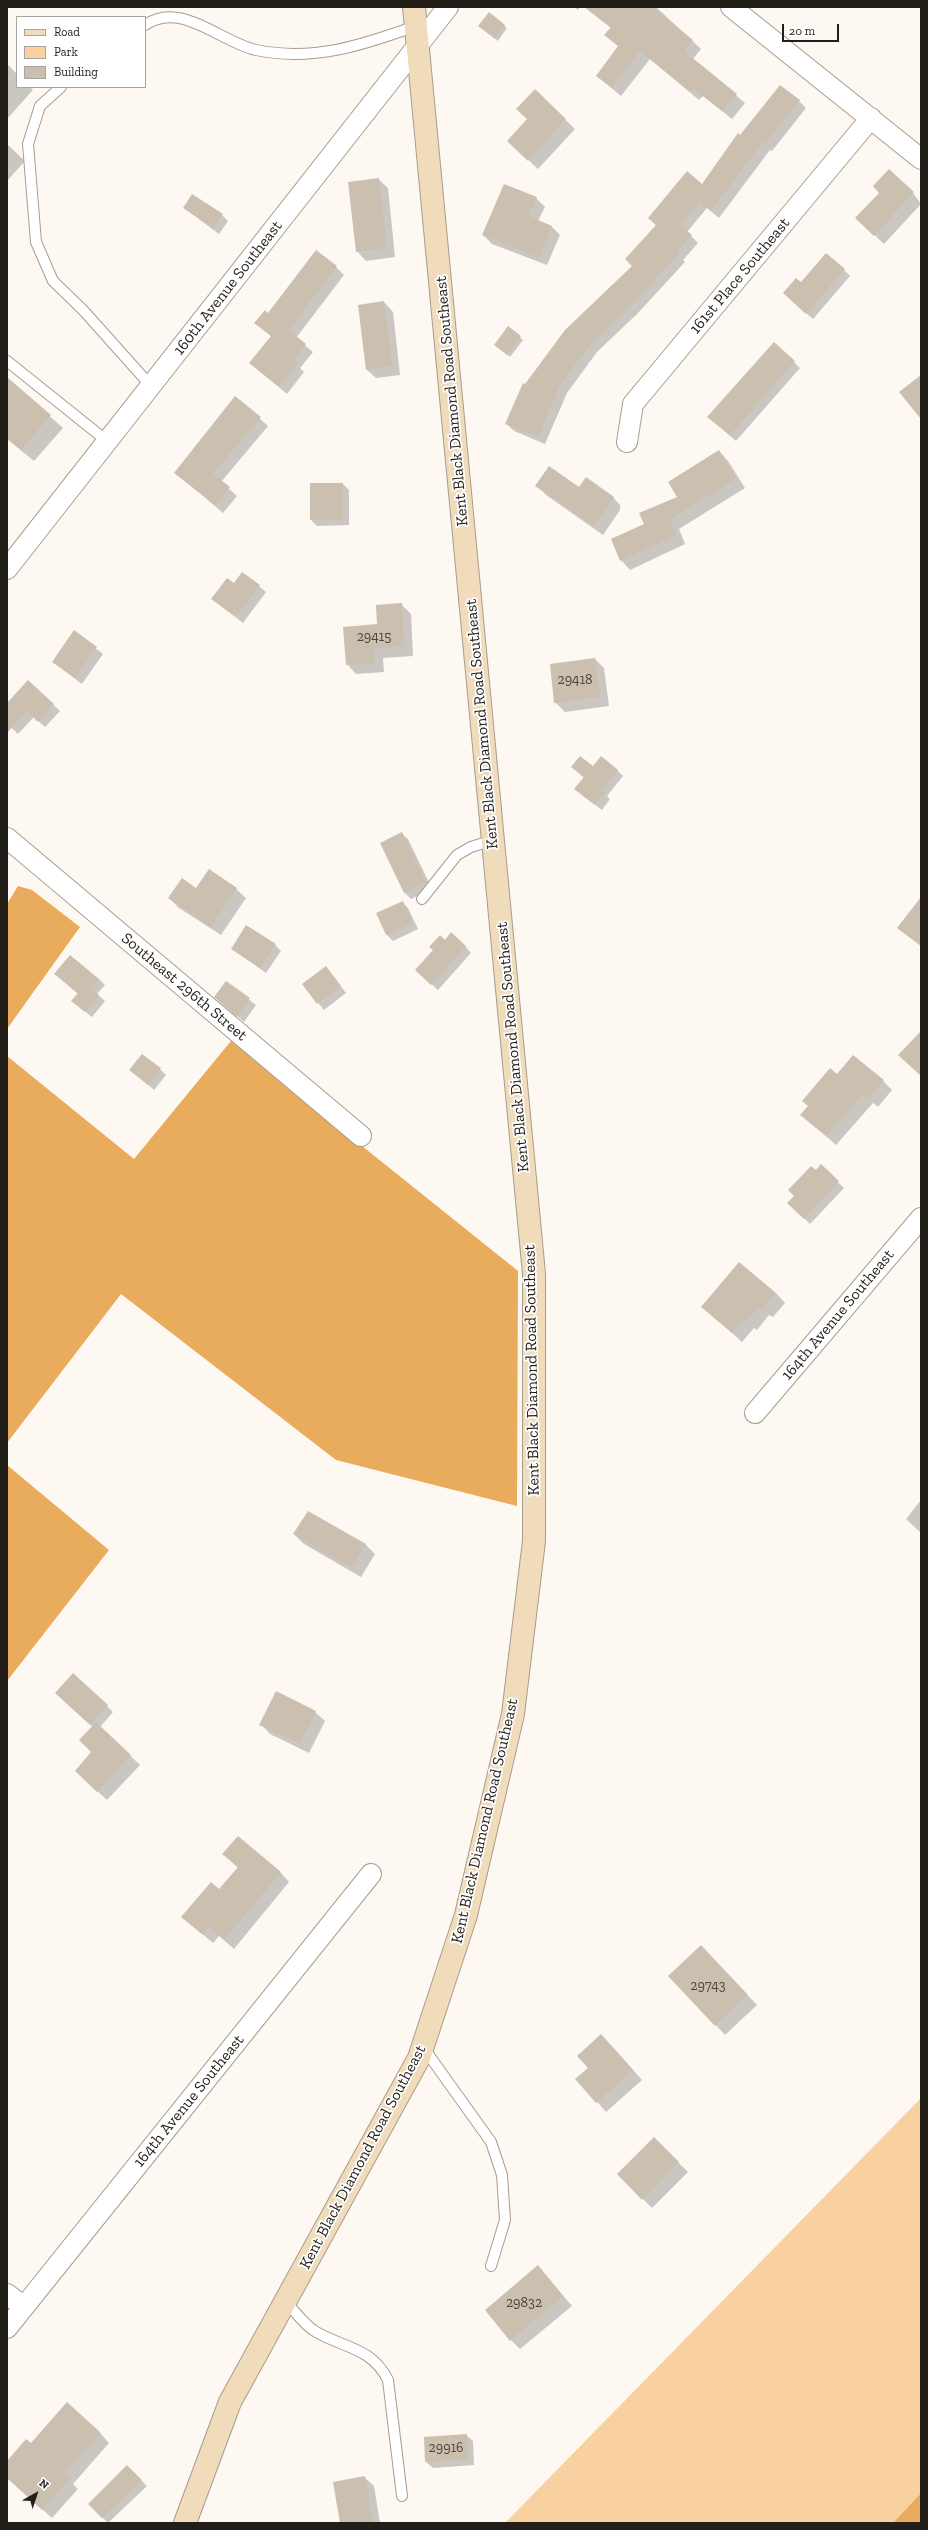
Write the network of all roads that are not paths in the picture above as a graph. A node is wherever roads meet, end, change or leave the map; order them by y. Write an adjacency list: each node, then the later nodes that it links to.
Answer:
1 (448, 7): 4 (street, 160th Avenue Southeast)
2 (731, 7): 6 (street)
3 (146, 24): 4 (lane)
4 (416, 26): 9 (street, 160th Avenue Southeast); 14 (street, Kent Black Diamond Road Southeast)
5 (60, 88): 9 (lane)
6 (871, 118): 7 (street); 11 (street, 161st Place Southeast)
7 (921, 159)
8 (7, 361): 10 (lane)
9 (151, 386): 10 (street, 160th Avenue Southeast)
10 (107, 441): 12 (street, 160th Avenue Southeast)
11 (627, 442)
12 (7, 569)
13 (7, 838): 16 (street, Southeast 296th Street)
14 (493, 840): 15 (lane); 20 (street, Kent Black Diamond Road Southeast)
15 (422, 899)
16 (361, 1136)
17 (921, 1218): 18 (street, 164th Avenue Southeast)
18 (755, 1413)
19 (371, 1874): 24 (street, 164th Avenue Southeast)
20 (423, 2047): 21 (lane); 23 (street, Kent Black Diamond Road Southeast)
21 (491, 2266)
22 (7, 2294): 24 (street)
23 (285, 2301): 26 (lane); 27 (street, Kent Black Diamond Road Southeast)
24 (24, 2307): 25 (street, 164th Avenue Southeast)
25 (7, 2328)
26 (402, 2496)
27 (185, 2523)

